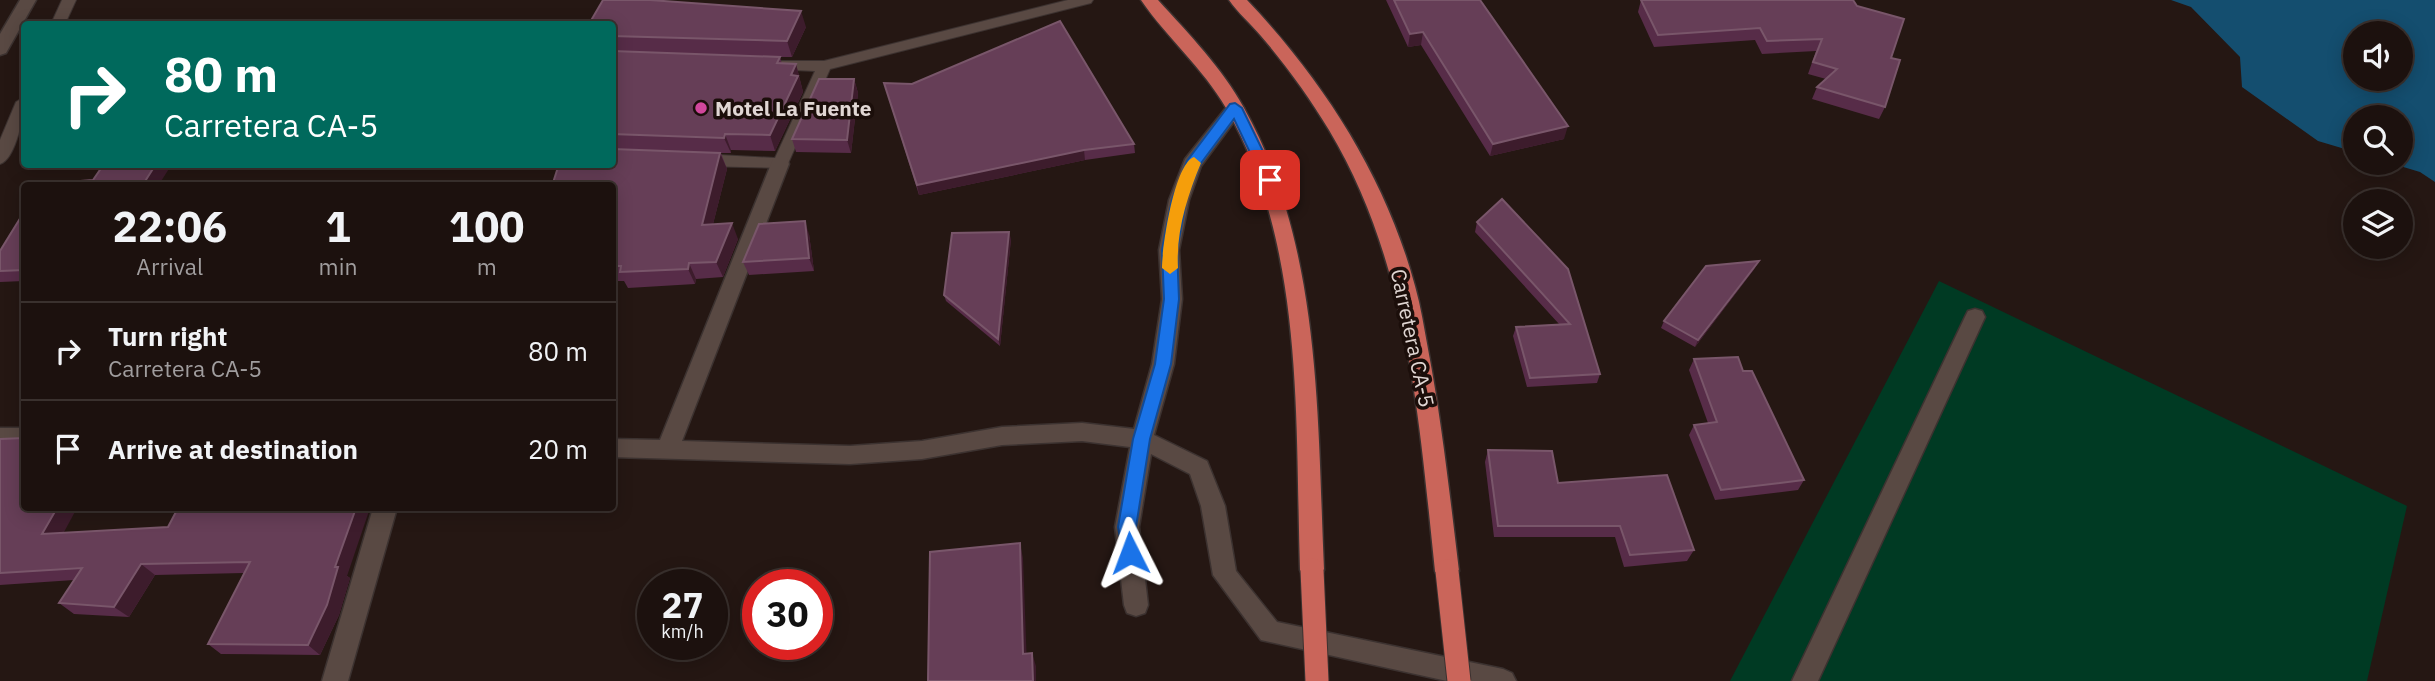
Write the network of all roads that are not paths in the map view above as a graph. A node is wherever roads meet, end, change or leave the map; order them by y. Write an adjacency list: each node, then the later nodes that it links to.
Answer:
1 (28, 0): 7 (street)
2 (69, 0): 6 (lane)
3 (1086, 0): 9 (lane)
4 (1149, 0): 10 (highway)
5 (1237, 0): 25 (highway, Carretera CA-5, bridge)
6 (59, 21)
7 (0, 50)
8 (758, 64): 9 (lane)
9 (824, 66): 14 (lane)
10 (1235, 108): 18 (street); 24 (highway, bridge)
11 (21, 109): 12 (lane)
12 (0, 158)
13 (682, 159): 14 (lane)
14 (780, 164): 20 (street)
15 (1975, 317): 27 (street)
16 (21, 436): 17 (street)
17 (0, 437)
18 (1142, 439): 20 (street); 22 (street); 26 (street)
19 (616, 448): 20 (street)
20 (667, 451)
21 (384, 511): 23 (street)
22 (1136, 605)
23 (335, 681)
24 (1317, 681)
25 (1459, 681)
26 (1503, 681)
27 (1805, 681)

